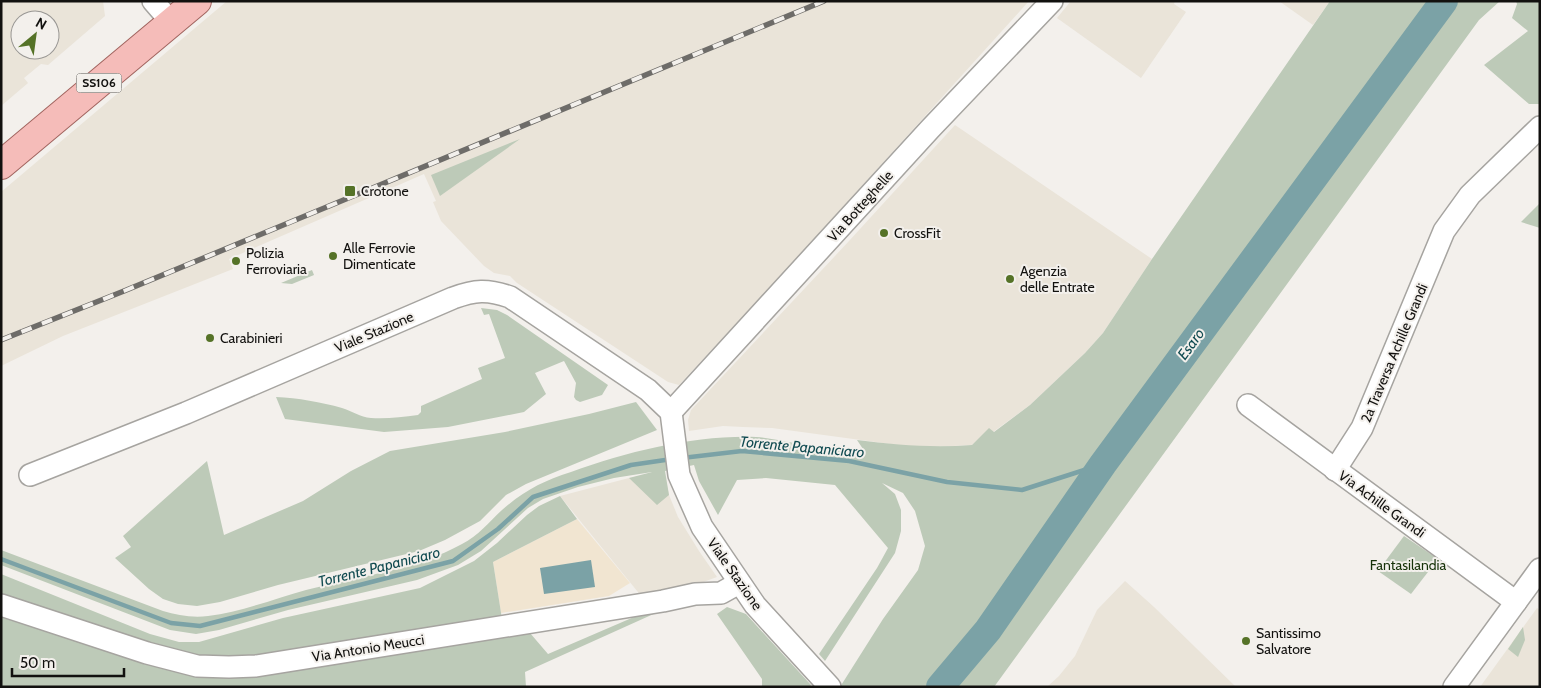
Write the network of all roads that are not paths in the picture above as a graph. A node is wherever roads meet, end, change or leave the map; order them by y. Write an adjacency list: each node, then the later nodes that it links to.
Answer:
1 (153, 1): 4 (street)
2 (198, 1): 4 (main road, SS106)
3 (1052, 1): 8 (street, Via Botteghelle)
4 (172, 23): 6 (main road, SS106)
5 (1540, 127): 9 (street, 2a Traversa Achille Grandi)
6 (1, 165)
7 (1248, 405): 9 (street, Via Achille Grandi)
8 (671, 412): 10 (street, Viale Stazione); 12 (street, Viale Stazione)
9 (1335, 470): 13 (street, Via Achille Grandi)
10 (30, 475)
11 (1540, 569): 13 (street)
12 (739, 583): 14 (street, Via Antonio Meucci); 15 (street, Viale Stazione)
13 (1516, 602): 16 (street)
14 (1, 606)
15 (830, 687)
16 (1454, 687)

